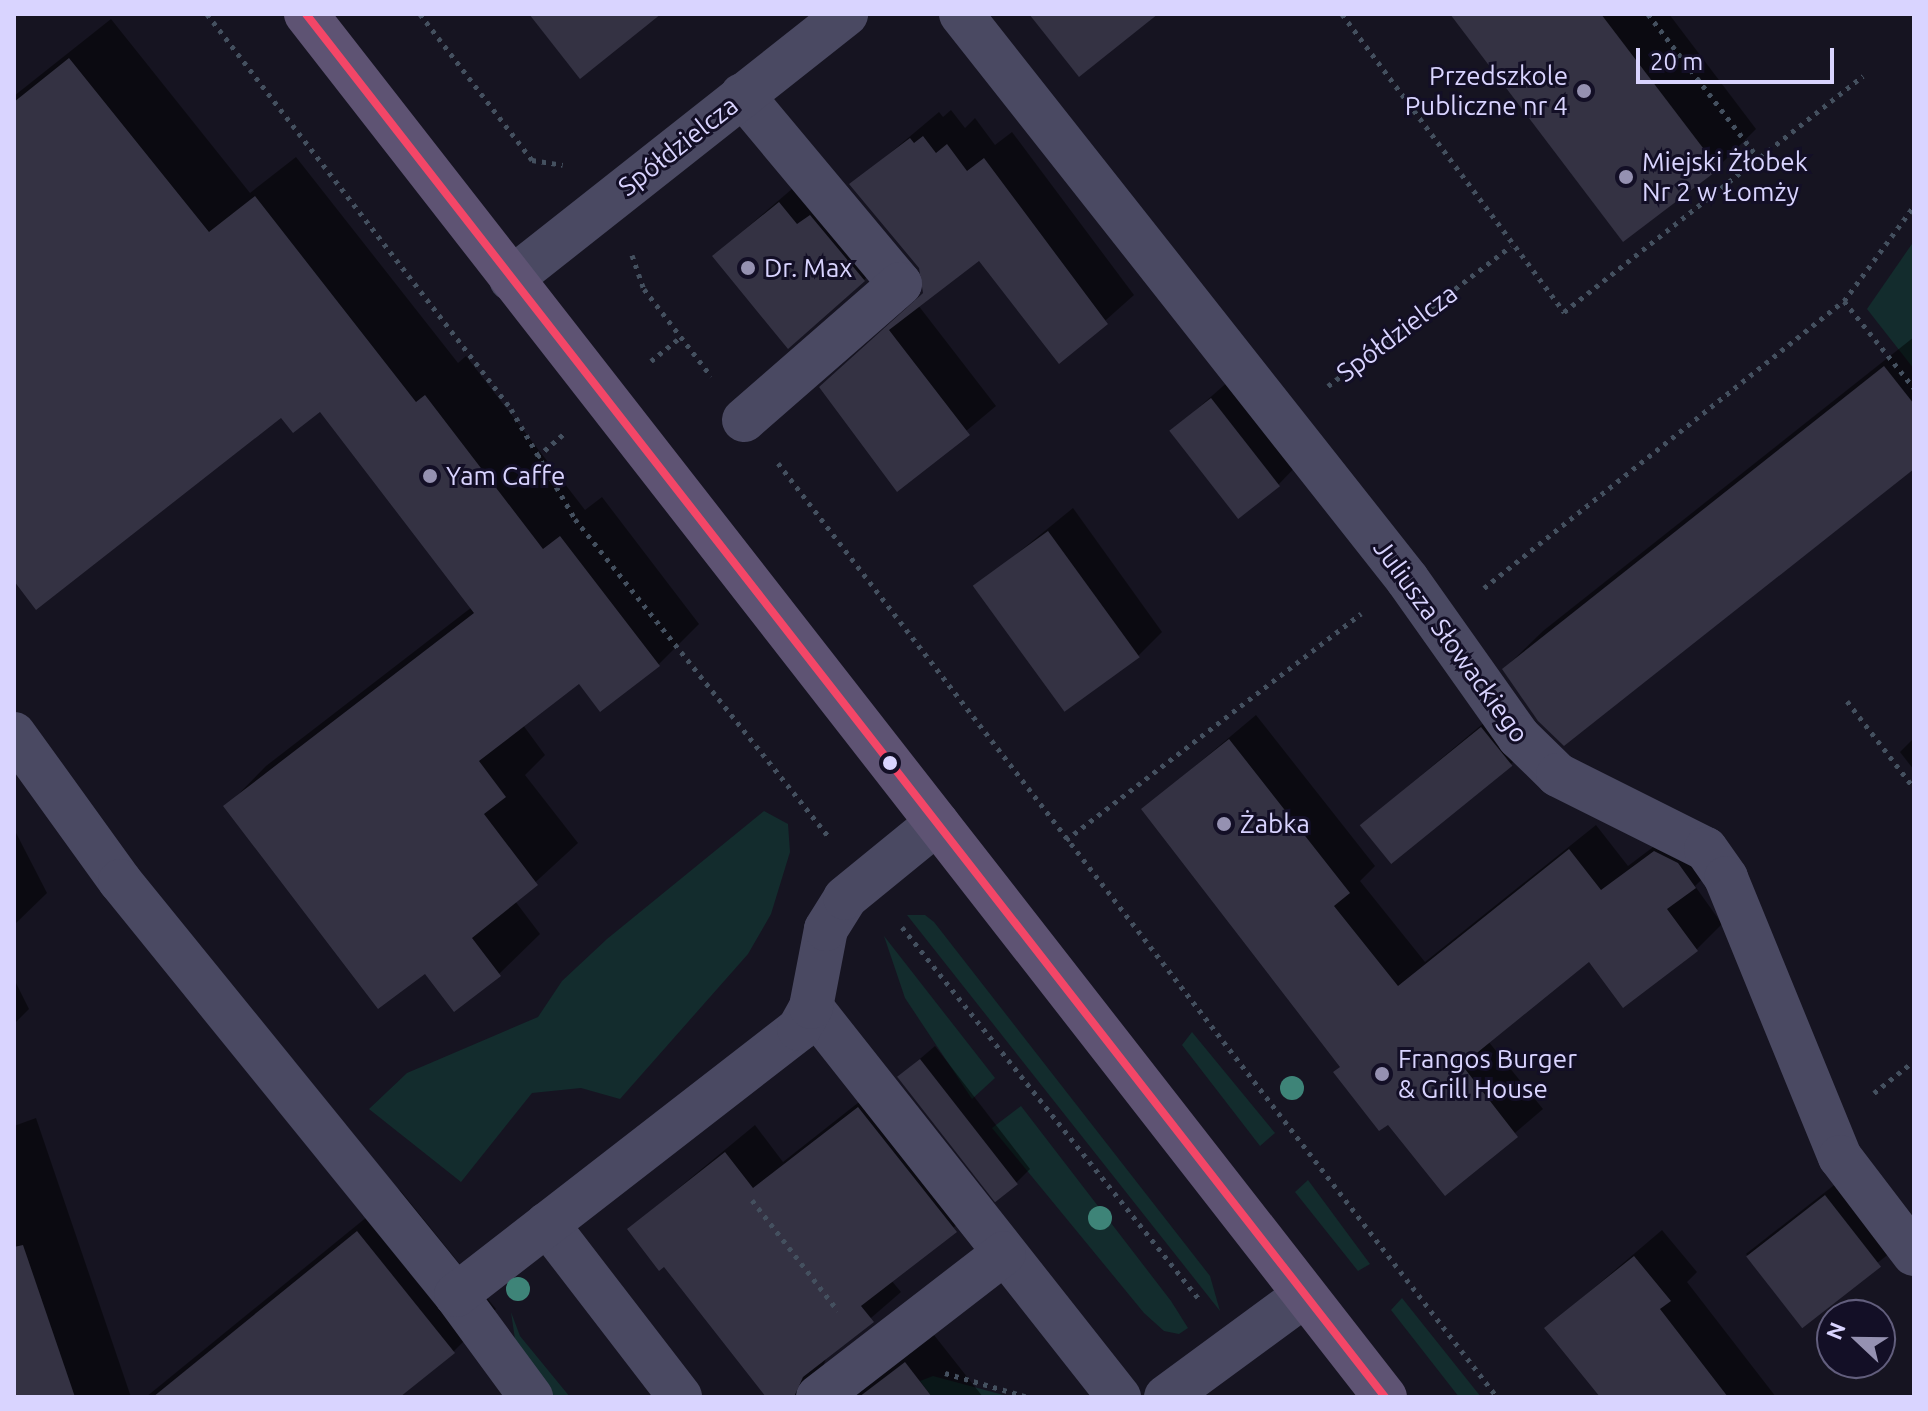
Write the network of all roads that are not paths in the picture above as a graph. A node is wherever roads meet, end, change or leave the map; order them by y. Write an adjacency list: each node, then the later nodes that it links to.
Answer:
1 (306, 14): 5 (main road)
2 (846, 14): 4 (street, Spółdzielcza)
3 (961, 14): 12 (street, Juliusza Słowackiego)
4 (742, 95): 5 (street, Spółdzielcza); 6 (street)
5 (511, 279): 8 (main road)
6 (744, 420)
7 (14, 734): 13 (street)
8 (937, 823): 9 (street); 14 (main road)
9 (811, 1007): 10 (street); 11 (street)
10 (547, 1224): 13 (street); 16 (street)
11 (1004, 1253): 17 (street); 18 (street)
12 (1914, 1254)
13 (456, 1295): 15 (street)
14 (1305, 1295): 19 (street); 20 (main road)
15 (531, 1397)
16 (680, 1397)
17 (818, 1397)
18 (1119, 1397)
19 (1166, 1397)
20 (1385, 1397)

